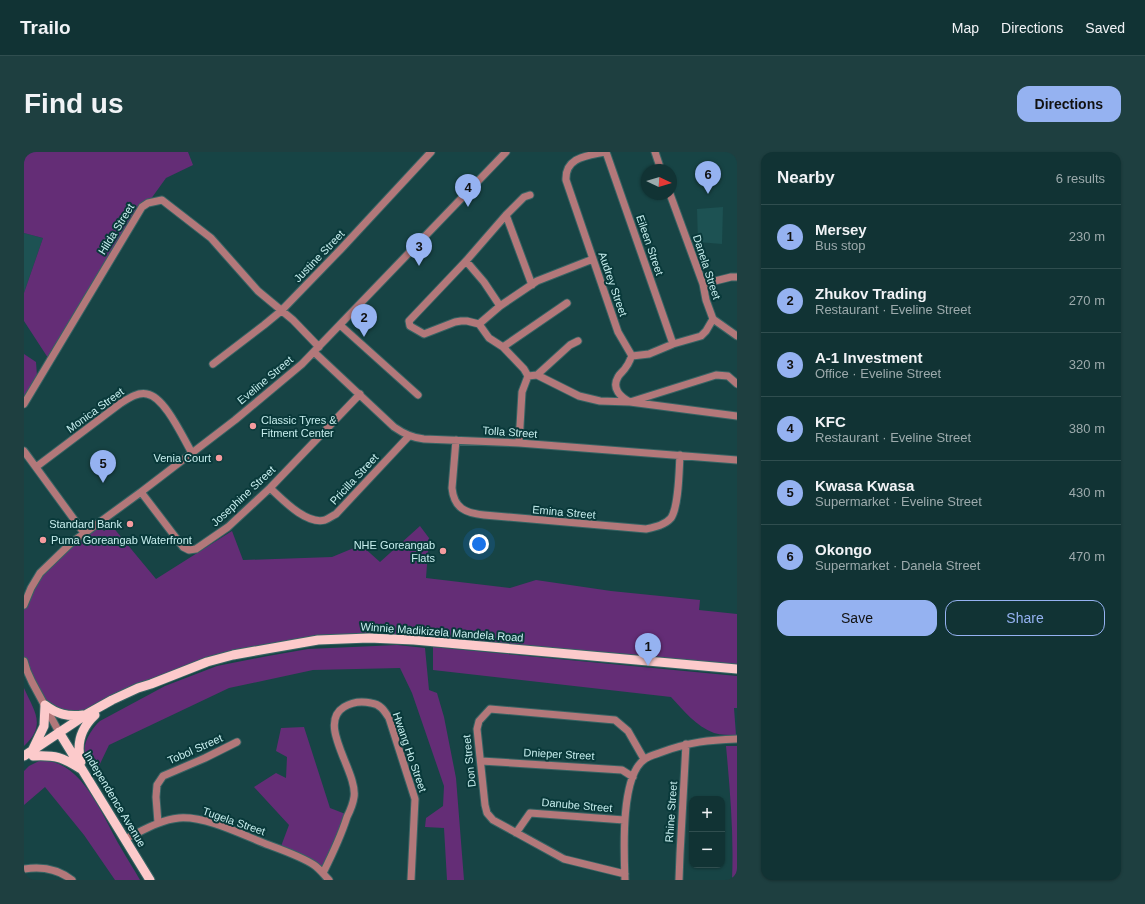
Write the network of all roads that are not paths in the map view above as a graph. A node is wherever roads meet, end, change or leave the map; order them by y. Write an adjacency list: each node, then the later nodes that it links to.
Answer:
1 (432, 152): 16 (street, Justine Street)
2 (506, 152): 19 (street, Eveline Street)
3 (605, 152): 9 (street, Audrey Street); 22 (street, Eileen Street)
4 (655, 152): 5 (street)
5 (659, 164)
6 (530, 195): 8 (street)
7 (672, 200): 12 (street, Danela Street)
8 (506, 215): 10 (street); 13 (street)
9 (593, 259): 13 (street); 25 (street, Audrey Street)
10 (466, 261): 15 (street); 18 (street)
11 (737, 278): 12 (street)
12 (704, 284): 17 (street, Danela Street)
13 (532, 285): 15 (street)
14 (567, 303): 23 (street)
15 (500, 306): 18 (street)
16 (281, 311): 24 (street, Hilda Street); 26 (street, Justine Street); 33 (street, Hilda Street)
17 (713, 319): 20 (street); 22 (street)
18 (479, 324): 23 (street)
19 (340, 325): 24 (street, Eveline Street); 31 (street)
20 (737, 336)
21 (578, 341): 27 (street)
22 (673, 344): 25 (street)
23 (503, 347): 28 (street)
24 (316, 350): 30 (street, Tolla Street); 39 (street, Eveline Street)
25 (632, 356): 32 (street)
26 (213, 364)
27 (537, 375): 28 (street); 32 (street)
28 (528, 376): 37 (street)
29 (737, 384): 32 (street)
30 (360, 394): 35 (street, Tolla Street); 43 (street, Josephine Street)
31 (418, 395)
32 (630, 402): 34 (street)
33 (24, 404)
34 (737, 416)
35 (409, 436): 36 (street, Tolla Street); 43 (street, Pricilla Street)
36 (456, 440): 37 (street, Tolla Street); 40 (street, Emina Street)
37 (519, 443): 40 (street, Tolla Street)
38 (24, 451): 42 (street)
39 (192, 453): 42 (street, Monica Street); 44 (street, Eveline Street)
40 (680, 455): 41 (street, Tolla Street)
41 (737, 460)
42 (36, 468): 45 (street)
43 (270, 488): 44 (street, Josephine Street)
44 (141, 492): 45 (street, Eveline Street)
45 (84, 533): 46 (street, Eveline Street)
46 (24, 604)
47 (24, 661): 49 (street)
48 (737, 669): 50 (main road, Winnie Madikizela Mandela Road)
49 (45, 705): 50 (main road); 51 (street); 55 (main road)
50 (91, 714): 51 (main road, Winnie Madikizela Mandela Road); 59 (main road)
51 (60, 734): 55 (main road, Winnie Madikizela Mandela Road); 59 (main road, Independence Avenue)
52 (737, 739): 54 (street)
53 (237, 742): 62 (street, Tobol Street)
54 (686, 744): 56 (street); 72 (street, Rhine Street)
55 (30, 754): 58 (main road, Winnie Madikizela Mandela Road); 59 (main road)
56 (644, 759): 57 (street, Don Street); 60 (street)
57 (481, 761): 60 (street, Dnieper Street); 63 (street, Don Street)
58 (24, 762)
59 (84, 771): 64 (main road, Independence Avenue)
60 (633, 777): 61 (street)
61 (624, 820): 63 (street, Danube Street); 67 (street)
62 (158, 823): 64 (street, Tugela Street); 66 (street, Tugela Street)
63 (516, 833): 67 (street, Don Street)
64 (125, 839): 69 (main road, Independence Avenue)
65 (24, 869): 68 (street)
66 (323, 873): 70 (street, Tugela Street); 71 (street, Hwang Ho Street)
67 (625, 877)
68 (72, 880)
69 (150, 880)
70 (329, 880)
71 (410, 880)
72 (679, 880)

